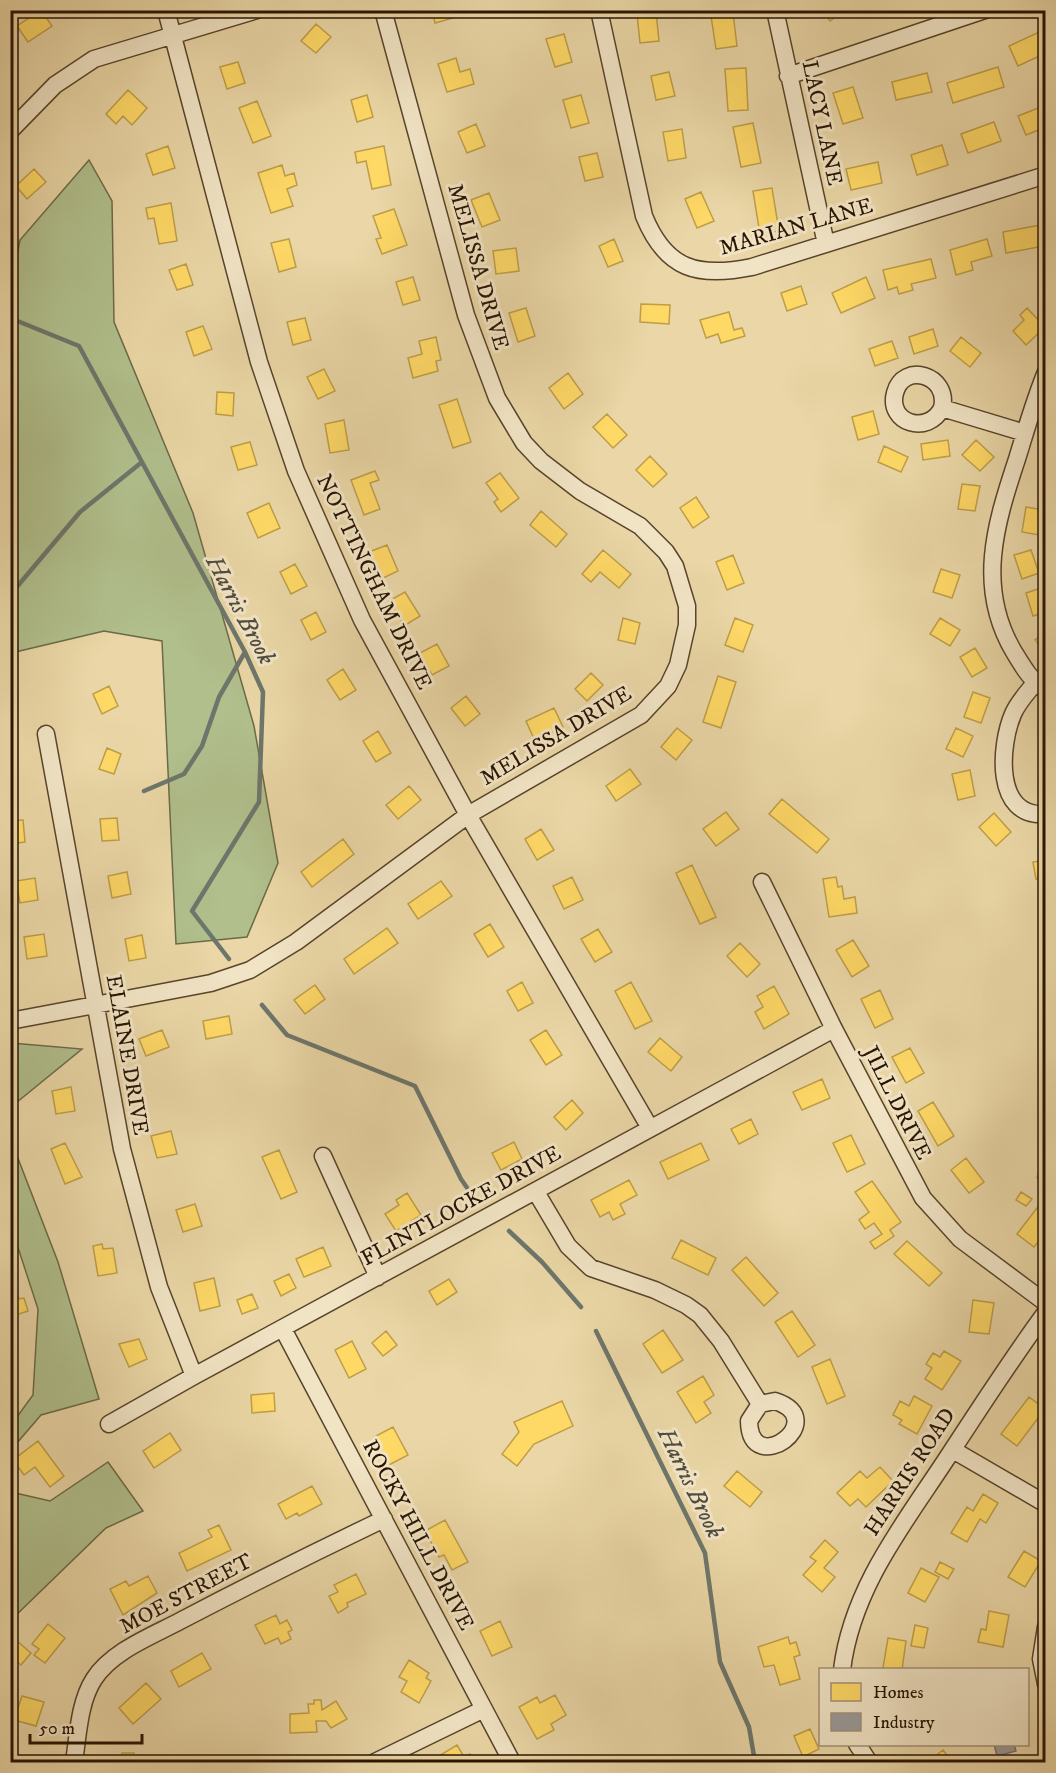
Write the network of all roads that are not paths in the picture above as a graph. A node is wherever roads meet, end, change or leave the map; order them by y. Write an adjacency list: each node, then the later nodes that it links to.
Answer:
1 (166, 10): 8 (street, NOTTINGHAM DRIVE)
2 (257, 10): 8 (street)
3 (383, 10): 19 (street, MELISSA DRIVE)
4 (599, 10): 12 (street, MARIAN LANE)
5 (775, 10): 9 (street, LACY LANE)
6 (985, 10): 7 (street)
7 (953, 16): 9 (street)
8 (173, 34): 10 (street); 19 (street, NOTTINGHAM DRIVE)
9 (788, 76): 12 (street, LACY LANE)
10 (10, 131)
11 (1046, 175): 12 (street, MARIAN LANE)
12 (825, 244)
13 (1046, 372): 15 (street)
14 (942, 408): 15 (street)
15 (1025, 433): 16 (street)
16 (1040, 686): 18 (street)
17 (46, 734): 21 (street, ELAINE DRIVE)
18 (1046, 814)
19 (468, 815): 21 (street, MELISSA DRIVE); 24 (street, NOTTINGHAM DRIVE)
20 (762, 882): 23 (street, JILL DRIVE)
21 (96, 1005): 22 (street, MELISSA DRIVE); 31 (street, ELAINE DRIVE)
22 (10, 1021)
23 (834, 1029): 24 (street, FLINTLOCKE DRIVE); 28 (street, JILL DRIVE)
24 (650, 1128): 26 (street, FLINTLOCKE DRIVE)
25 (323, 1156): 27 (street)
26 (536, 1192): 27 (street, FLINTLOCKE DRIVE); 32 (street)
27 (378, 1277): 30 (street, FLINTLOCKE DRIVE)
28 (1046, 1303)
29 (1046, 1312): 34 (street, HARRIS ROAD)
30 (283, 1329): 31 (street, FLINTLOCKE DRIVE); 36 (street, ROCKY HILL DRIVE)
31 (194, 1376): 33 (street, FLINTLOCKE DRIVE)
32 (760, 1404)
33 (109, 1424)
34 (953, 1450): 35 (street); 38 (street, HARRIS ROAD)
35 (1046, 1504)
36 (384, 1519): 40 (street, ROCKY HILL DRIVE); 42 (street, MOE STREET)
37 (1046, 1627): 39 (street)
38 (842, 1668)
39 (1046, 1684)
40 (484, 1709): 43 (street); 44 (street, ROCKY HILL DRIVE)
41 (858, 1746): 45 (street)
42 (74, 1762)
43 (375, 1762)
44 (512, 1762)
45 (869, 1762)

